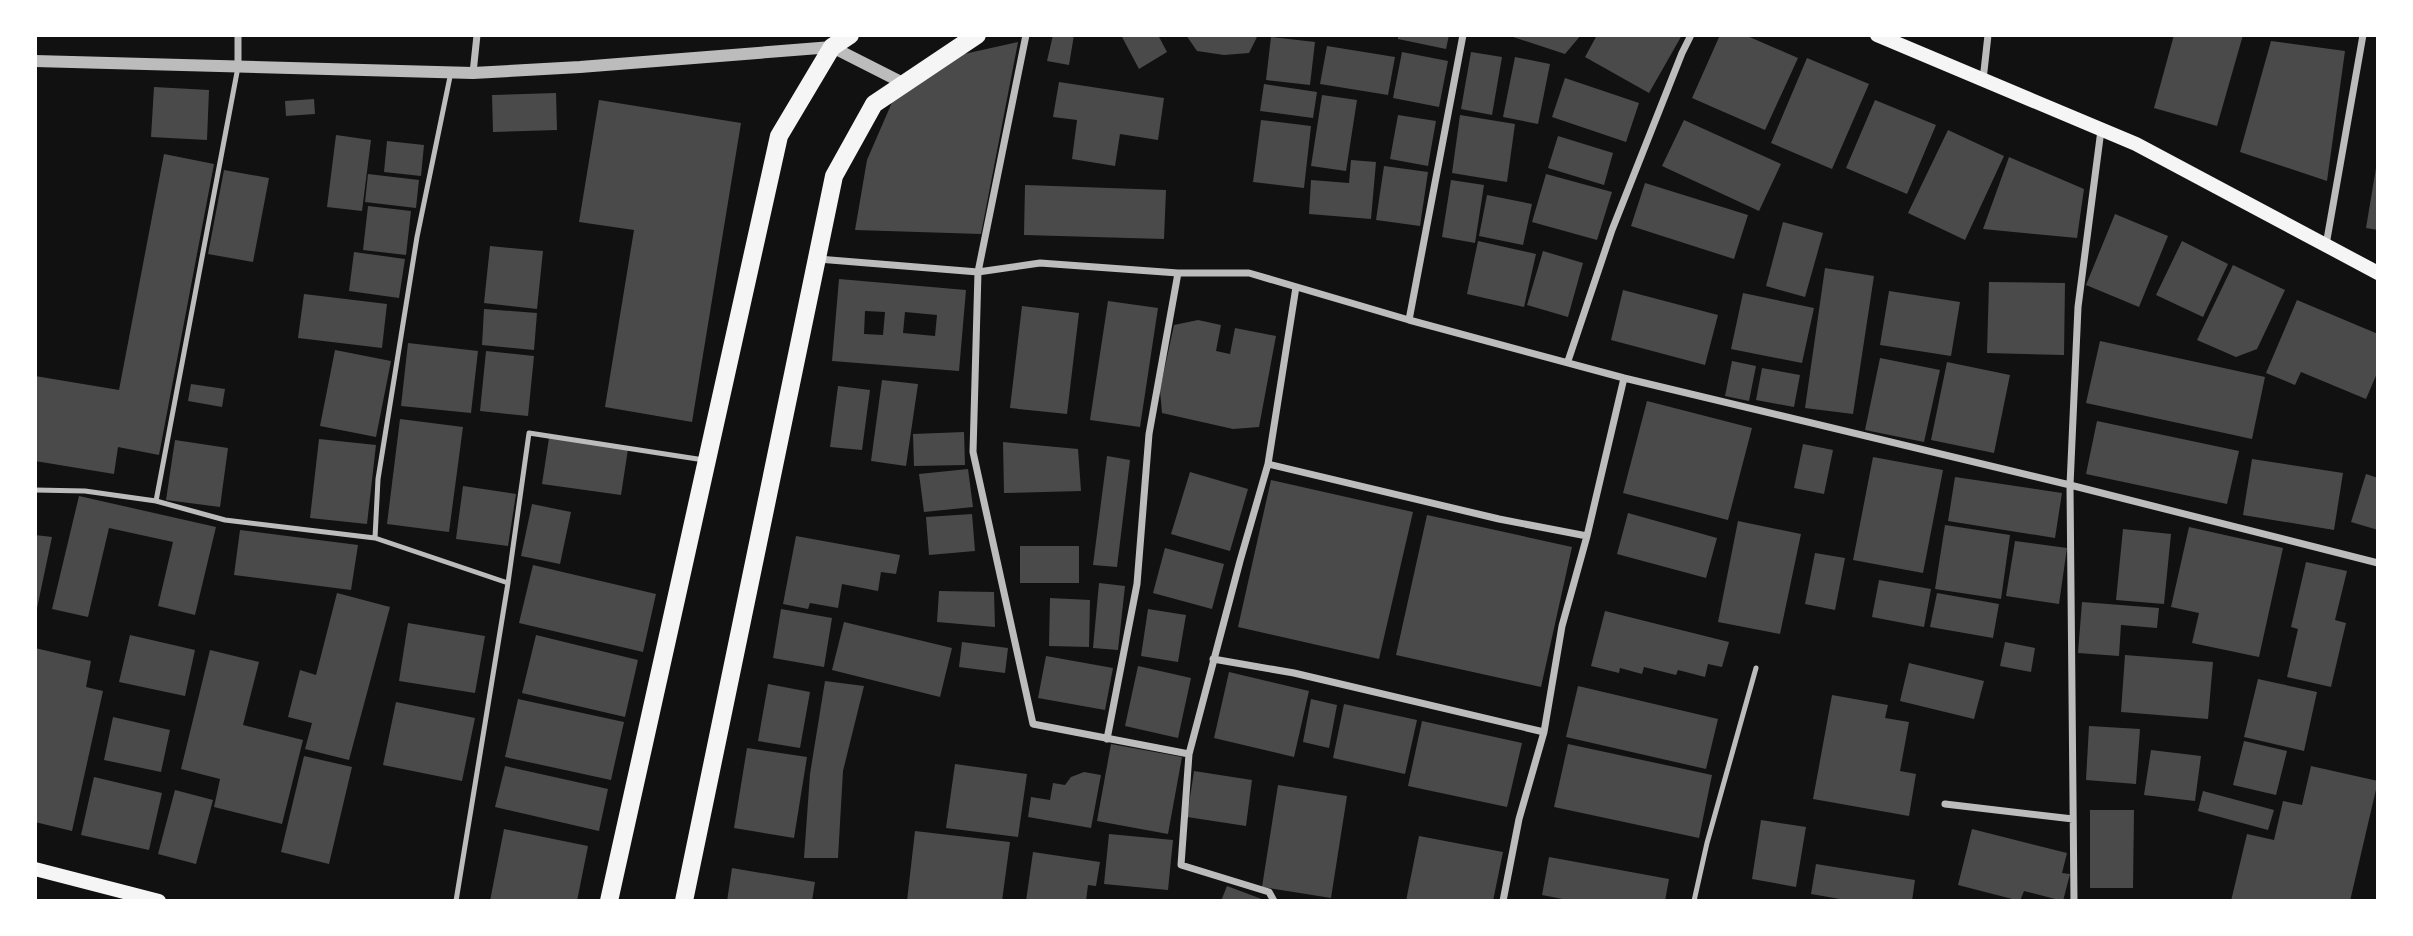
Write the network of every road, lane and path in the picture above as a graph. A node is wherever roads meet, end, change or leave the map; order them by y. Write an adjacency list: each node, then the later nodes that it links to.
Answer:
1 (238, 35): 13 (street)
2 (477, 35): 15 (street)
3 (850, 35): 11 (main road)
4 (977, 35): 17 (main road)
5 (1026, 35): 21 (street)
6 (1463, 35): 25 (street)
7 (1691, 35): 26 (street)
8 (1877, 35): 16 (main road)
9 (1988, 35): 16 (street)
10 (2363, 35): 19 (street)
11 (832, 47): 15 (street); 17 (street); 28 (main road)
12 (35, 61): 13 (street)
13 (238, 67): 14 (street); 32 (lane)
14 (451, 72): 15 (street); 34 (lane)
15 (473, 73)
16 (1983, 80): 18 (main road)
17 (903, 83): 20 (main road)
18 (2101, 130): 19 (main road); 30 (street)
19 (2326, 246): 23 (main road)
20 (817, 259): 21 (street); 49 (main road)
21 (978, 272): 22 (street); 40 (street)
22 (1178, 273): 24 (street); 40 (street)
23 (2378, 273)
24 (1296, 287): 25 (street); 29 (street)
25 (1409, 320): 26 (street)
26 (1567, 361): 27 (street)
27 (1624, 378): 30 (street); 33 (street)
28 (707, 460): 36 (lane); 48 (main road)
29 (1268, 464): 33 (street); 37 (street)
30 (2070, 485): 35 (street); 43 (street)
31 (35, 490): 32 (lane)
32 (156, 501): 34 (lane)
33 (1587, 536): 39 (street)
34 (376, 538): 36 (lane)
35 (2378, 563)
36 (508, 583): 47 (lane)
37 (1213, 659): 39 (street); 41 (street)
38 (1756, 668): 52 (lane)
39 (1544, 732): 51 (street)
40 (1107, 739): 41 (street)
41 (1189, 754): 50 (street)
42 (1945, 804): 43 (street)
43 (2073, 819): 53 (street)
44 (35, 869): 45 (main road)
45 (132, 898): 46 (main road)
46 (159, 901)
47 (456, 901)
48 (609, 901)
49 (684, 901)
50 (1274, 901)
51 (1503, 901)
52 (1694, 901)
53 (2074, 901)

